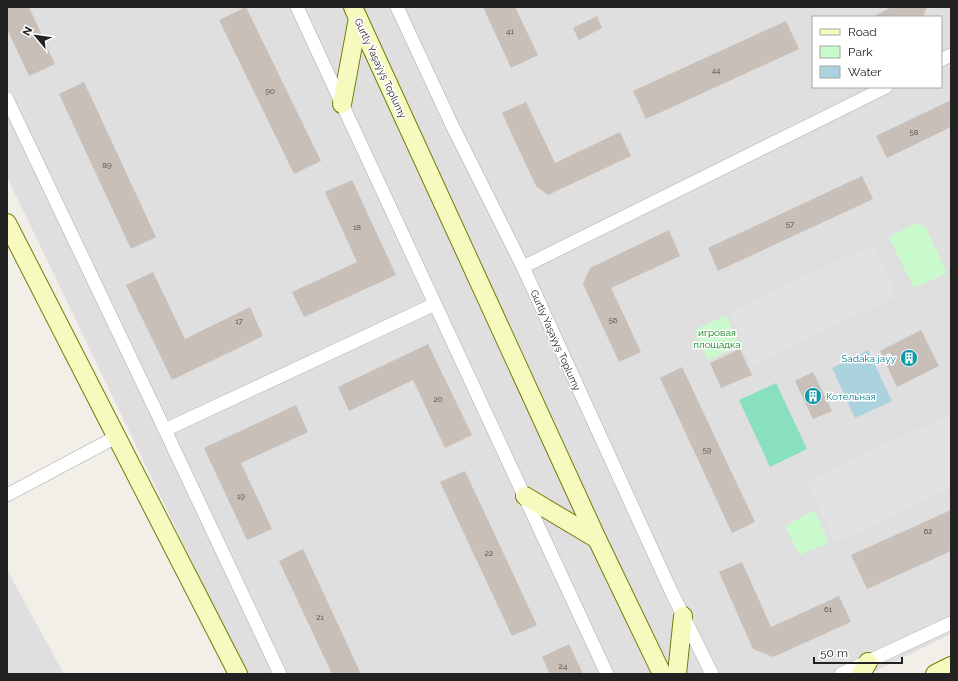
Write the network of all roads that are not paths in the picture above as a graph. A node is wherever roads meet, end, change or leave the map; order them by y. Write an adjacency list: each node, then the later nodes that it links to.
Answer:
1 (297, 7): 8 (street)
2 (397, 7): 10 (street, Gurtly Ýaşaýyş Toplumy)
3 (356, 13): 8 (street); 16 (street, Gurtly Ýaşaýyş Toplumy)
4 (951, 55): 5 (street)
5 (942, 60)
6 (884, 88): 10 (street)
7 (7, 99): 12 (street)
8 (342, 104): 11 (street)
9 (7, 223): 13 (street)
10 (523, 266): 17 (street, Gurtly Ýaşaýyş Toplumy)
11 (435, 304): 12 (street); 15 (street)
12 (165, 430): 22 (street)
13 (116, 437): 14 (street); 21 (street)
14 (7, 495)
15 (524, 496): 16 (street); 23 (street)
16 (597, 539): 24 (street, Gurtly Ýaşaýyş Toplumy)
17 (683, 616): 25 (street); 26 (street, Gurtly Ýaşaýyş Toplumy)
18 (951, 623): 20 (street)
19 (951, 666): 28 (street)
20 (864, 668): 27 (street)
21 (238, 674)
22 (280, 674)
23 (607, 674)
24 (662, 674)
25 (676, 674)
26 (712, 674)
27 (841, 674)
28 (935, 674)

